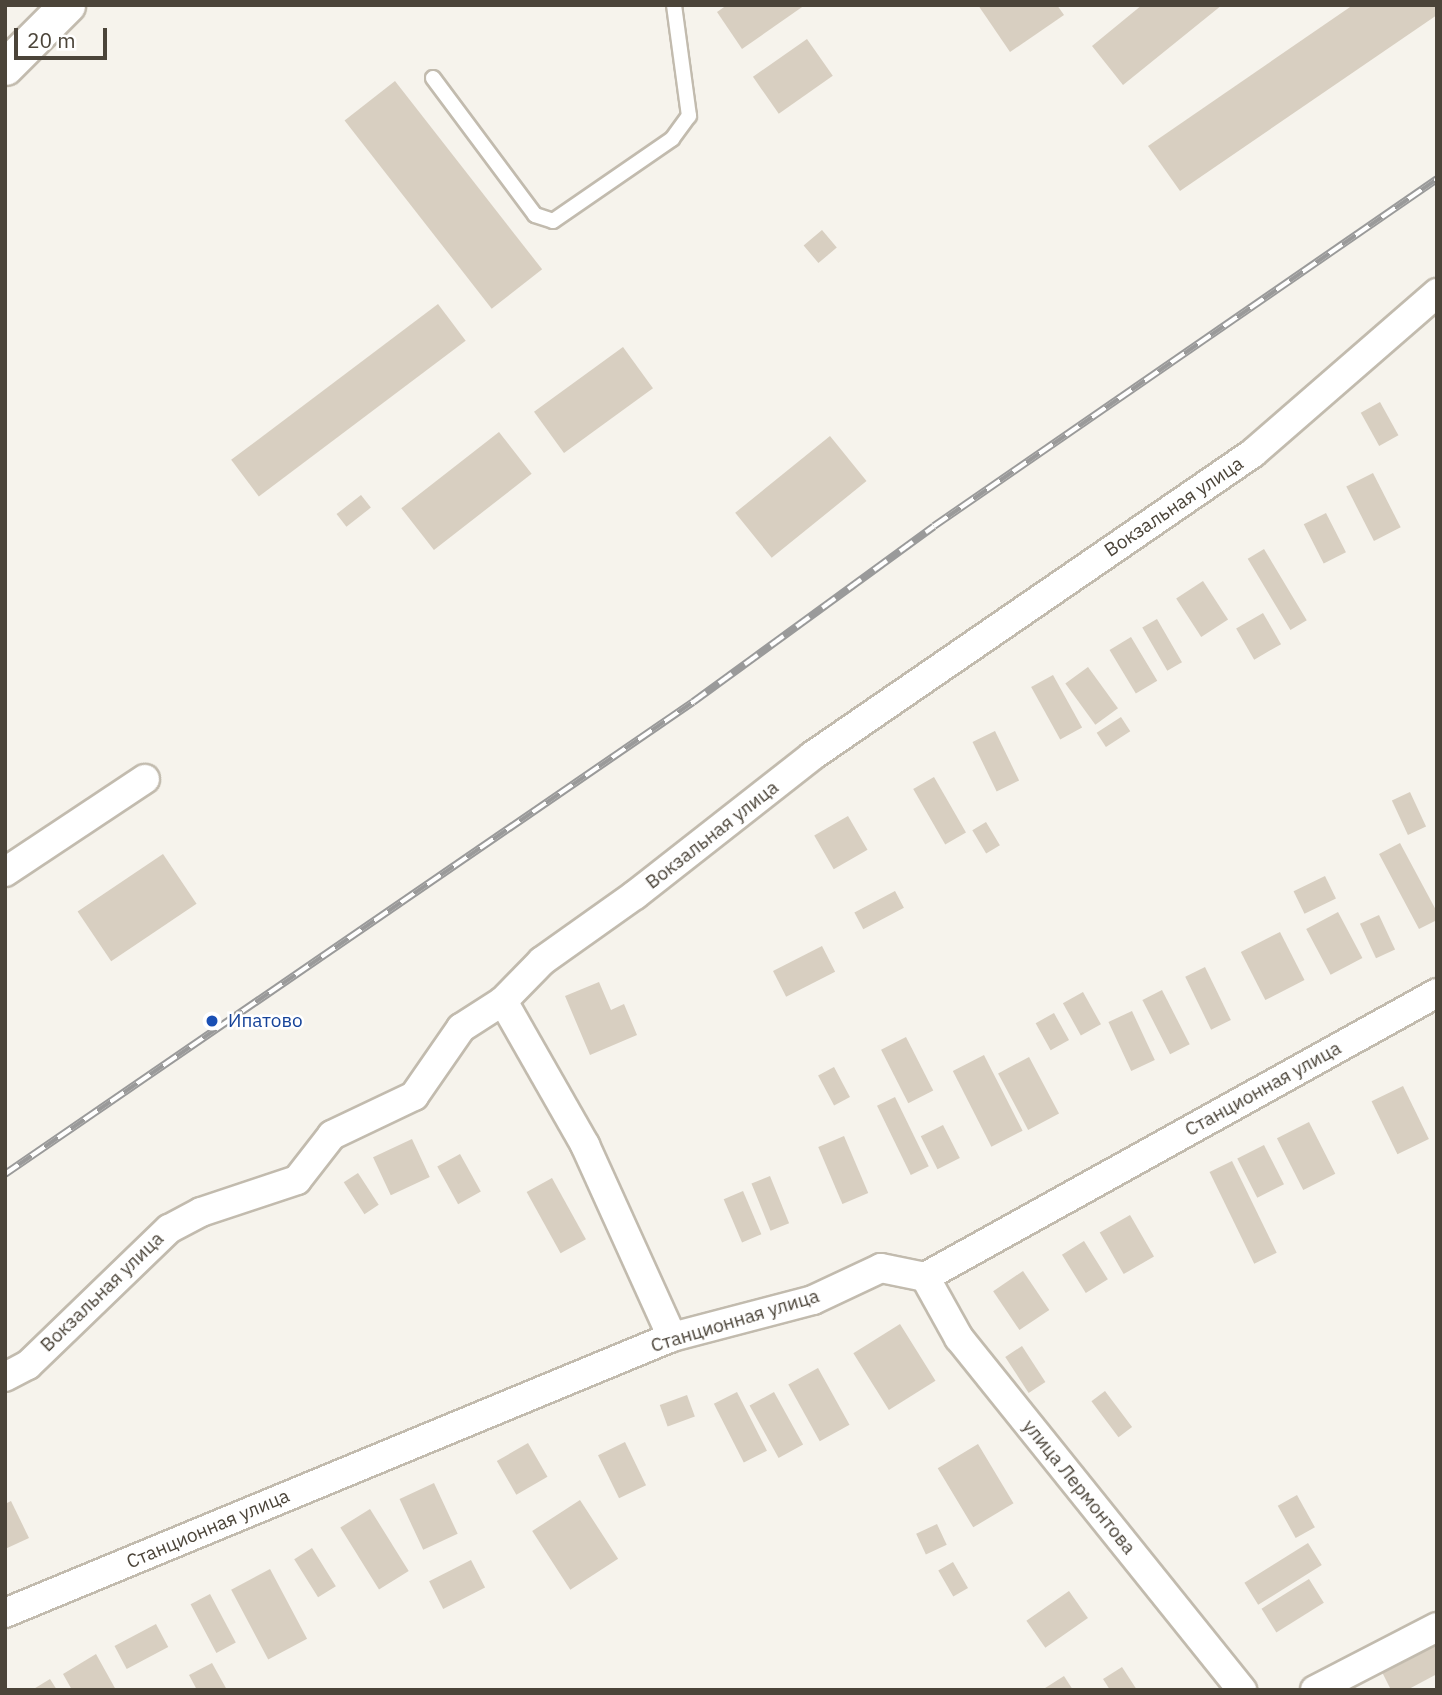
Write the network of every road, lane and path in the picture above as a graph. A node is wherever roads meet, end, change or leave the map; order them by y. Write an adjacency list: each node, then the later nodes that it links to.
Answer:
1 (68, 5): 3 (street)
2 (674, 5): 4 (lane)
3 (5, 67)
4 (433, 78)
5 (1437, 293): 9 (street, Вокзальная улица)
6 (145, 779): 7 (street)
7 (5, 872)
8 (1437, 993): 10 (street, Станционная улица)
9 (503, 1001): 11 (street); 12 (street, Вокзальная улица)
10 (925, 1277): 11 (street, Станционная улица); 15 (street, улица Лермонтова)
11 (672, 1337): 13 (street, Станционная улица)
12 (5, 1377)
13 (5, 1613)
14 (1437, 1627): 16 (street)
15 (1242, 1690)
16 (1315, 1690)

